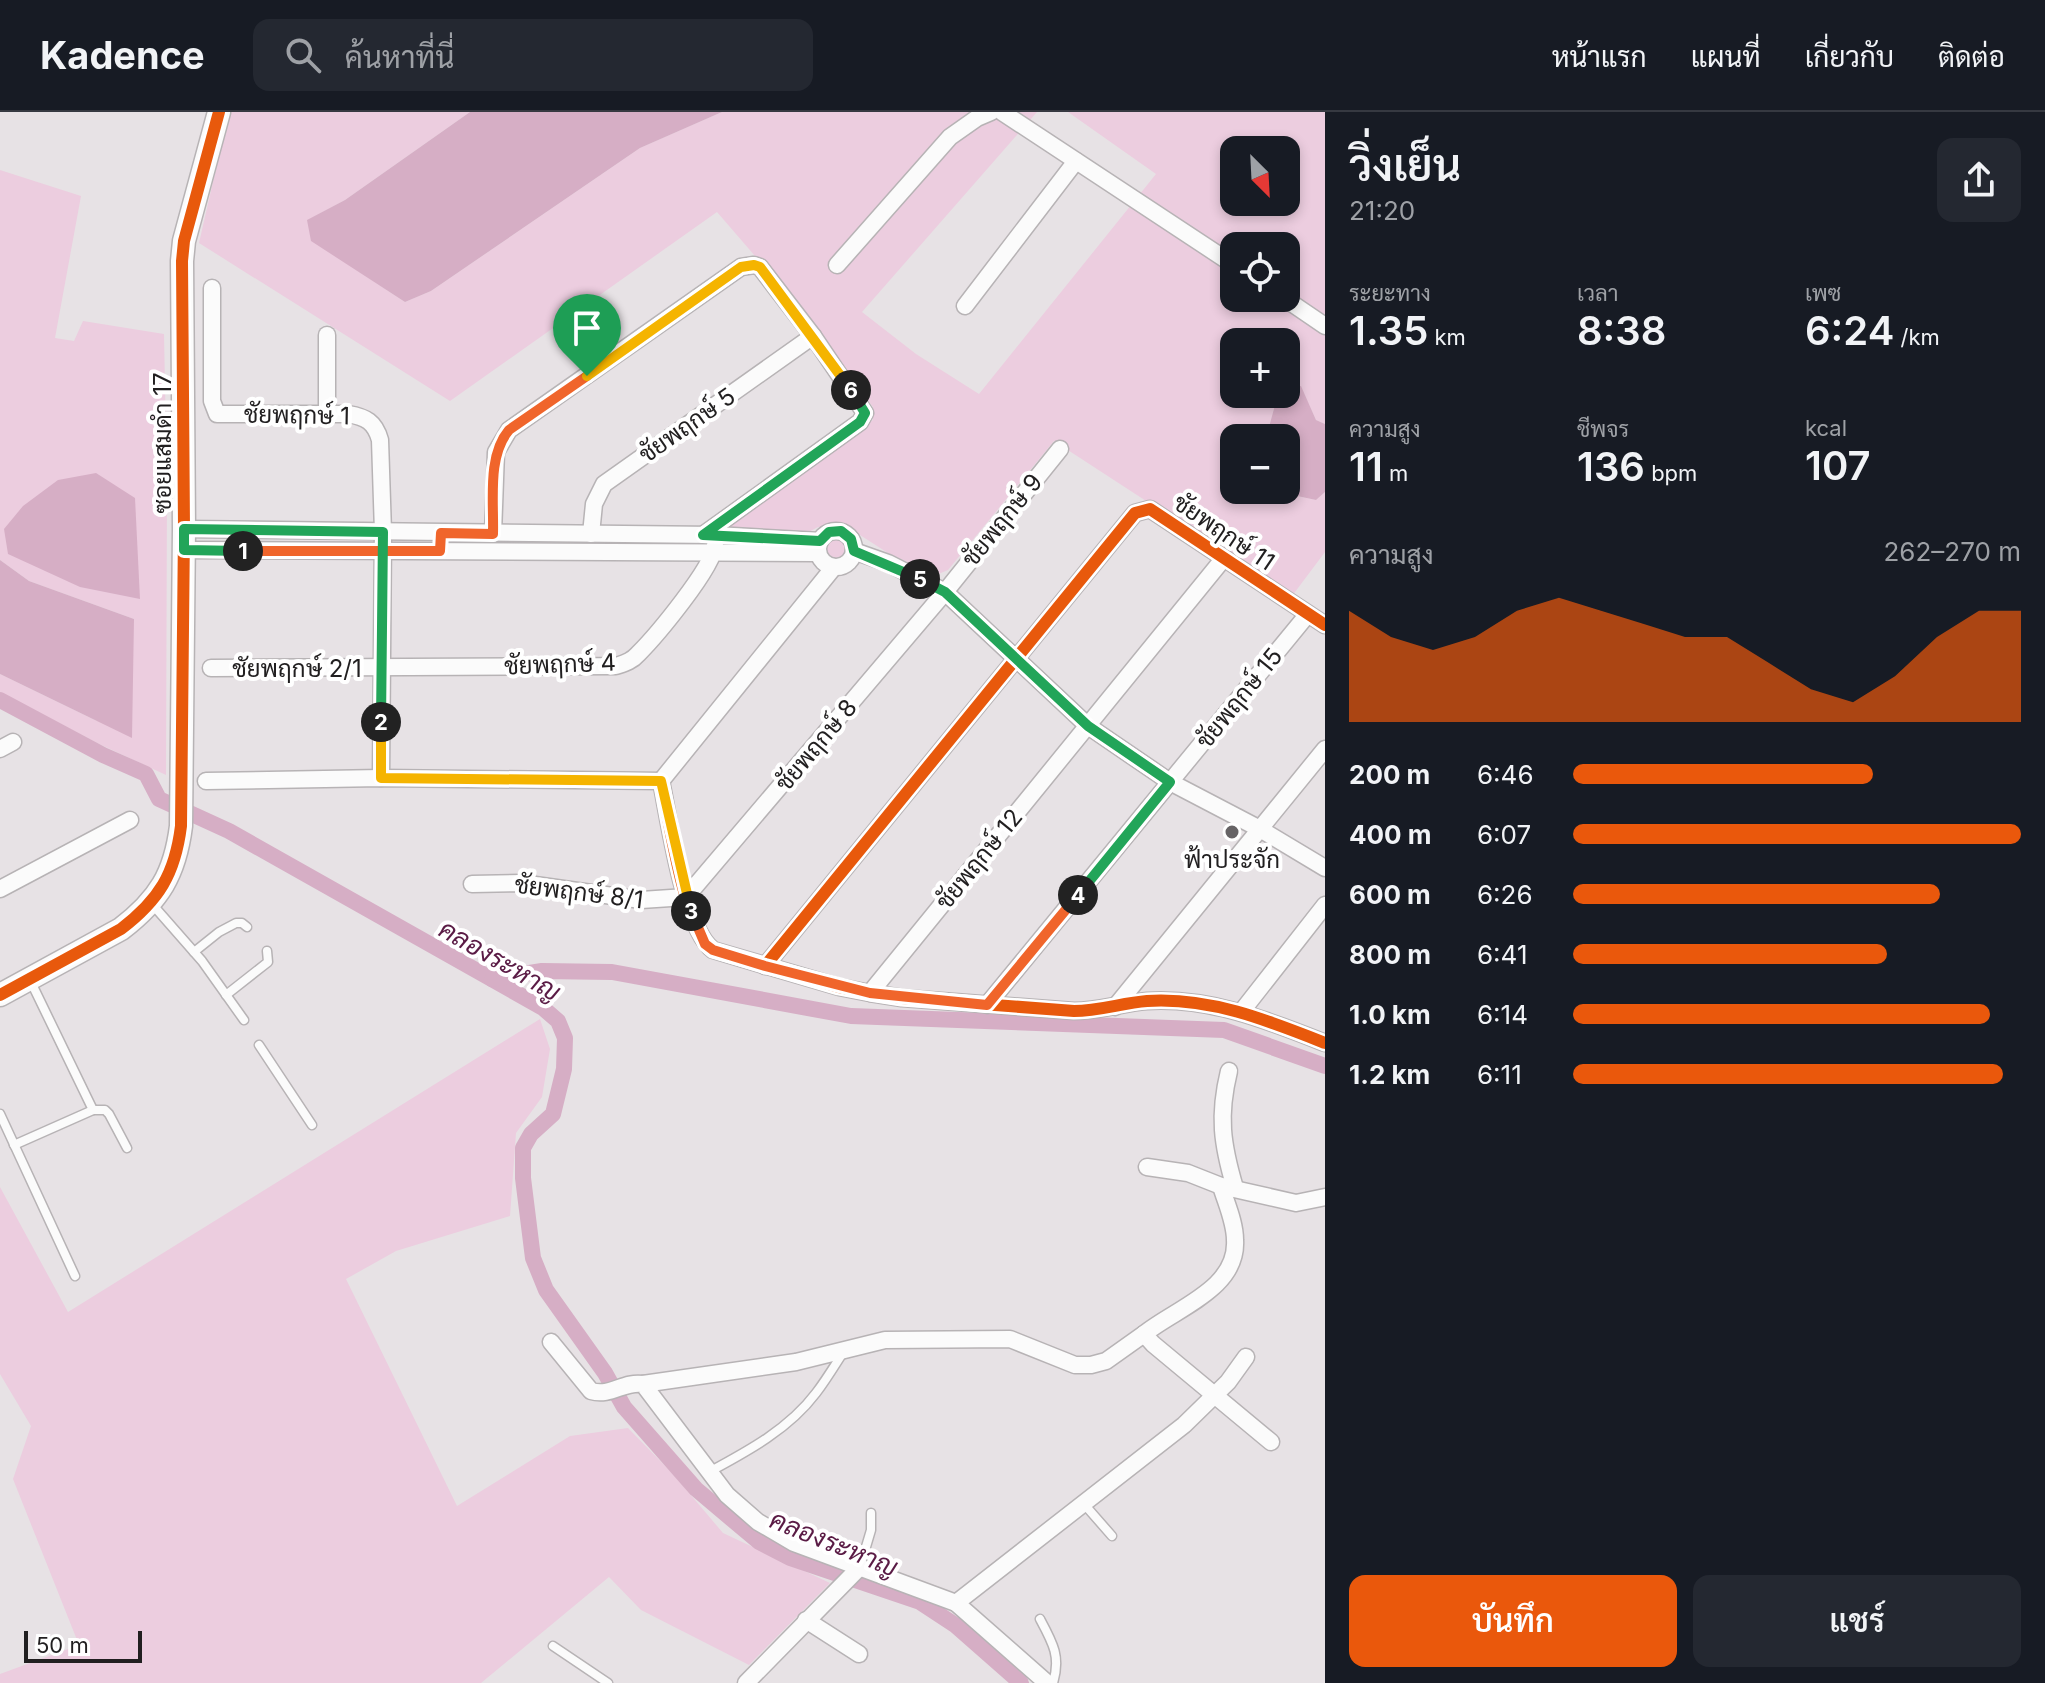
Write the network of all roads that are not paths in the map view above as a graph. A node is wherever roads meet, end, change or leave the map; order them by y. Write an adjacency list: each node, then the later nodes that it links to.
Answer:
1 (219, 112): 21 (street, ซอยแสมดำ 17)
2 (991, 112): 6 (street)
3 (1002, 112): 4 (street)
4 (1076, 161): 5 (street); 8 (street)
5 (1220, 256)
6 (837, 265)
7 (212, 288): 13 (street, ชัยพฤกษ์ 1)
8 (965, 306)
9 (1300, 309): 10 (street)
10 (1325, 326)
11 (327, 335): 13 (street)
12 (813, 336): 18 (street); 20 (street, ชัยพฤกษ์ 5); 22 (street)
13 (327, 413): 16 (street, ชัยพฤกษ์ 1)
14 (1060, 449): 31 (street, ชัยพฤกษ์ 9)
15 (309, 531): 16 (street); 21 (street); 26 (street)
16 (383, 532): 17 (street); 27 (street, ชัยพฤกษ์ 1)
17 (441, 533): 18 (street); 24 (street)
18 (493, 534): 19 (street)
19 (545, 534): 20 (street); 28 (street)
20 (591, 534): 22 (street)
21 (184, 540): 26 (street); 49 (street, ซอยแสมดำ 17)
22 (711, 541): 23 (street); 28 (street); 35 (street, ชัยพฤกษ์ 4)
23 (819, 547): 25 (street); 30 (street)
24 (440, 551): 27 (street); 28 (street)
25 (854, 551): 30 (street); 31 (street)
26 (309, 552): 27 (street)
27 (382, 552): 35 (street, ชัยพฤกษ์ 1)
28 (544, 553)
29 (1224, 558): 32 (street, ชัยพฤกษ์ 11); 34 (street, ชัยพฤกษ์ 11); 37 (street, ชัยพฤกษ์ 12)
30 (834, 567): 41 (street)
31 (945, 592): 34 (street); 48 (street, ชัยพฤกษ์ 8)
32 (1308, 614): 33 (street, ชัยพฤกษ์ 11); 42 (street, ชัยพฤกษ์ 15)
33 (1325, 625)
34 (1016, 660): 37 (street); 54 (street)
35 (382, 667): 36 (street, ชัยพฤกษ์ 2/1); 39 (street, ชัยพฤกษ์ 1)
36 (211, 668)
37 (1088, 726): 42 (street); 56 (street, ชัยพฤกษ์ 12)
38 (1325, 749): 44 (street)
39 (381, 778): 40 (street); 41 (street)
40 (206, 781)
41 (661, 781): 48 (street)
42 (1170, 782): 44 (street); 59 (street, ชัยพฤกษ์ 15)
43 (130, 820): 47 (street)
44 (1260, 829): 45 (street); 60 (street)
45 (1325, 868)
46 (472, 884): 48 (street, ชัยพฤกษ์ 8/1)
47 (0, 889)
48 (686, 897): 54 (street)
49 (152, 903): 53 (lane); 55 (street)
50 (1325, 905): 61 (street)
51 (247, 927): 53 (lane)
52 (267, 951): 58 (lane)
53 (194, 952): 58 (lane)
54 (765, 966): 56 (street)
55 (30, 980): 57 (street); 66 (lane)
56 (870, 993): 59 (street)
57 (0, 995)
58 (226, 995): 62 (lane)
59 (987, 1005): 60 (street)
60 (1115, 1007): 61 (street)
61 (1242, 1011): 63 (street)
62 (244, 1020)
63 (1325, 1043)
64 (259, 1045): 68 (lane)
65 (1229, 1071): 72 (street)
66 (93, 1110): 69 (lane); 70 (lane)
67 (0, 1114): 69 (lane)
68 (312, 1125)
69 (14, 1145): 74 (lane)
70 (127, 1148)
71 (1147, 1167): 72 (street)
72 (1228, 1187): 73 (street); 75 (street)
73 (1325, 1197)
74 (75, 1276)
75 (1144, 1334): 77 (street); 80 (street)
76 (551, 1342): 79 (street)
77 (844, 1350): 79 (street); 82 (lane)
78 (1246, 1357): 80 (street)
79 (636, 1384): 82 (street)
80 (1214, 1396): 81 (street); 83 (street)
81 (1271, 1442)
82 (709, 1472): 86 (street)
83 (1083, 1503): 85 (lane); 87 (street)
84 (871, 1513): 86 (lane)
85 (1112, 1536)
86 (853, 1575): 87 (street); 89 (street)
87 (956, 1603): 94 (street)
88 (1040, 1619): 95 (lane)
89 (806, 1620): 91 (street); 93 (street)
90 (553, 1646): 92 (lane)
91 (859, 1654)
92 (608, 1683)
93 (746, 1683)
94 (1047, 1683)
95 (1053, 1683)

